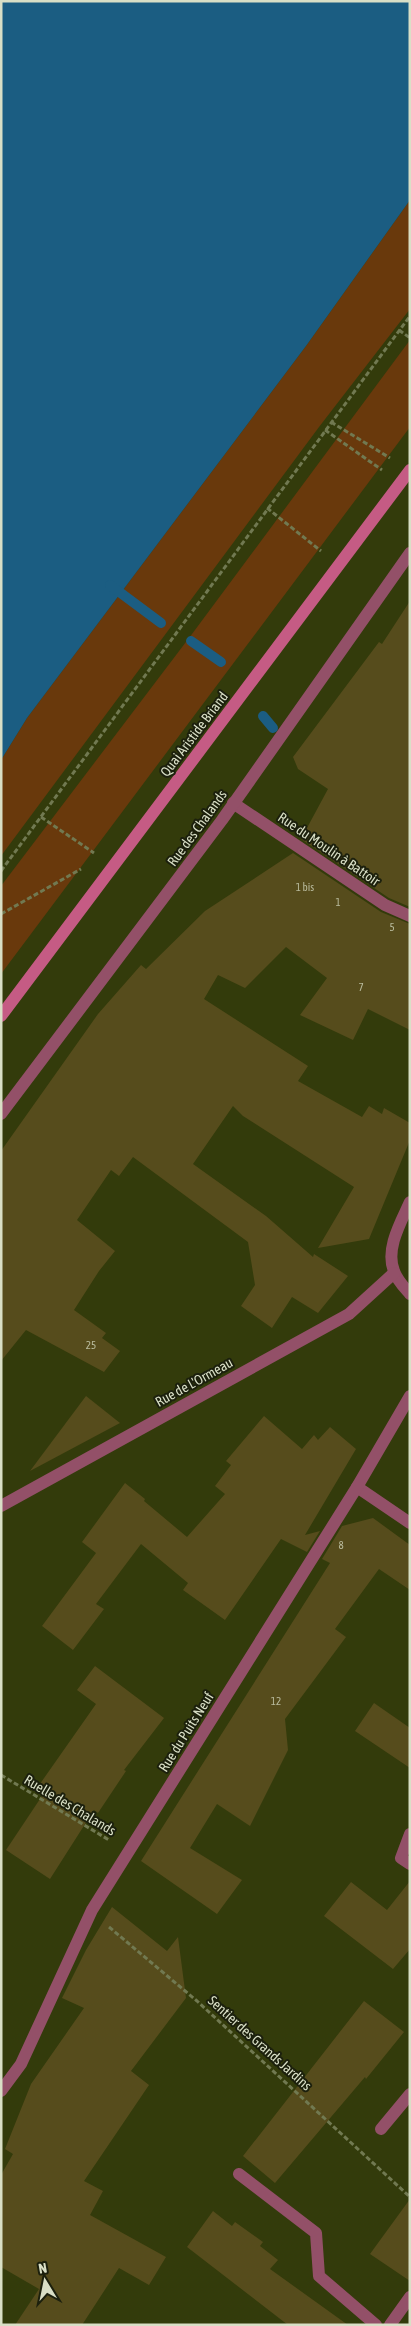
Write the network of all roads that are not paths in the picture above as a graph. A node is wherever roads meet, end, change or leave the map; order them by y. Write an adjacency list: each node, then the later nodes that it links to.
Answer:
1 (410, 470): 5 (main road, Quai Aristide Briand)
2 (410, 553): 3 (street, Rue des Chalands)
3 (233, 803): 4 (street, Rue du Moulin à Battoir); 6 (street, Rue des Chalands)
4 (409, 913)
5 (1, 1016)
6 (2, 1113)
7 (410, 1202): 8 (street)
8 (394, 1273): 9 (street); 12 (street, Rue de L'Ormeau)
9 (410, 1294)
10 (410, 1396): 11 (street, Rue du Puits Neuf)
11 (357, 1488): 13 (street); 16 (street, Rue du Puits Neuf)
12 (1, 1506)
13 (410, 1524)
14 (410, 1834): 15 (street)
15 (410, 1864)
16 (1, 2092)
17 (410, 2094): 18 (street)
18 (381, 2129)
19 (239, 2174): 21 (street)
20 (410, 2296): 22 (street)
21 (376, 2325)
22 (390, 2325)

